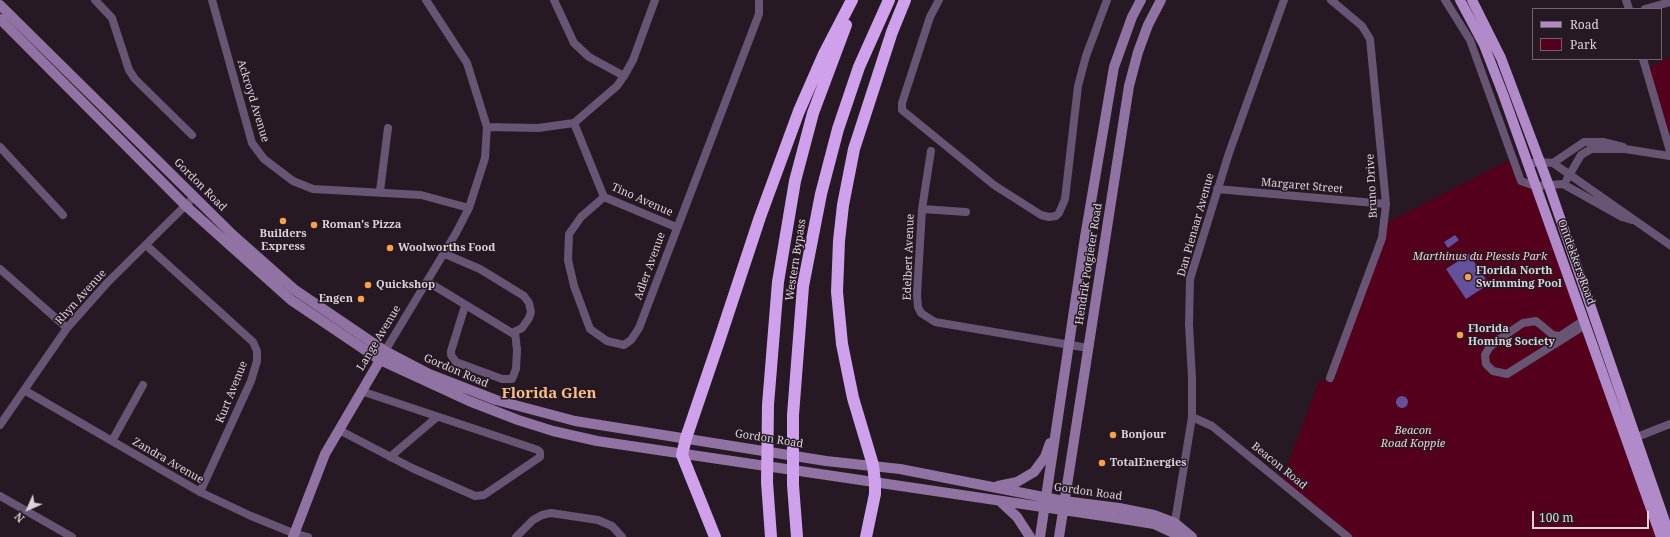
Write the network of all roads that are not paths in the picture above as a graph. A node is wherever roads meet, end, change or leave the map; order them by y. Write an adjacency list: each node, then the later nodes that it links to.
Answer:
1 (95, 0): 29 (street)
2 (212, 0): 43 (street, Ackroyd Avenue)
3 (426, 0): 27 (street, Lange Avenue)
4 (554, 0): 25 (street)
5 (655, 0): 25 (street)
6 (759, 0): 53 (street, Adler Avenue)
7 (852, 0): 78 (highway)
8 (855, 0): 99 (highway, Western Bypass)
9 (889, 0): 100 (highway, Western Bypass)
10 (905, 0): 83 (highway)
11 (939, 0): 12 (street)
12 (1107, 0)
13 (1140, 0): 63 (street, Hendrik Potgieter Road)
14 (1161, 0): 64 (street, Hendrik Potgieter Road)
15 (1284, 0): 42 (street, Dan Pienaar Avenue)
16 (1331, 0): 46 (street, Bruno Drive)
17 (1445, 0): 40 (street)
18 (1460, 0): 37 (main road, Ontdekkers Road)
19 (1472, 0): 35 (main road, Ontdekkers Road)
20 (1670, 2): 22 (street)
21 (1, 7): 44 (street, Gordon Road)
22 (1649, 8)
23 (0, 19): 47 (street, Gordon Road)
24 (1643, 60): 33 (street)
25 (624, 76): 26 (street)
26 (574, 123): 27 (street); 45 (street, Tino Avenue)
27 (487, 127): 48 (street, Lange Avenue)
28 (388, 128): 43 (street)
29 (192, 135)
30 (0, 147): 51 (street)
31 (1625, 149): 34 (street); 36 (street); 38 (street)
32 (931, 151): 49 (street, Edelbert Avenue)
33 (1670, 151)
34 (1670, 156)
35 (1540, 162): 36 (street); 37 (street); 41 (main road, Ontdekkers Road)
36 (1553, 163): 38 (street)
37 (1528, 164): 40 (main road, Ontdekkers Road)
38 (1570, 175): 39 (street); 52 (street)
39 (1563, 184): 41 (street); 52 (street)
40 (1535, 186): 41 (street); 60 (main road, Ontdekkers Road)
41 (1549, 186): 77 (main road, Ontdekkers Road)
42 (1217, 190): 46 (street, Margaret Street); 73 (street, Dan Pienaar Avenue)
43 (380, 192): 48 (street, Ackroyd Avenue)
44 (194, 197): 47 (street, Rhyn Avenue); 65 (street, Gordon Road)
45 (604, 197): 53 (street, Tino Avenue); 53 (street, Adler Avenue)
46 (1386, 204): 67 (street, Bruno Drive)
47 (186, 206): 55 (street, Rhyn Avenue); 66 (street, Gordon Road)
48 (469, 208): 56 (street, Lange Avenue)
49 (922, 210): 50 (street); 63 (street, Edelbert Avenue)
50 (966, 212)
51 (63, 215)
52 (1632, 220): 54 (street)
53 (676, 227)
54 (1670, 245)
55 (146, 246): 61 (street, Rhyn Avenue); 86 (street, Kurt Avenue)
56 (445, 254): 58 (street, Lange Avenue); 62 (street)
57 (0, 268): 61 (street)
58 (428, 282): 59 (street); 65 (street, Lange Avenue)
59 (465, 306): 62 (street); 62 (street)
60 (1585, 323): 60 (street); 80 (main road, Ontdekkers Road)
61 (67, 328): 69 (street, Rhyn Avenue)
62 (515, 332)
63 (1069, 344): 64 (street, Edelbert Avenue); 71 (street, Hendrik Potgieter Road)
64 (1088, 348): 90 (street, Hendrik Potgieter Road)
65 (385, 351): 66 (street, Lange Avenue); 78 (street, Gordon Road)
66 (380, 360): 70 (street, Lange Avenue); 81 (street, Gordon Road)
67 (1330, 378)
68 (143, 385): 79 (street)
69 (24, 390): 75 (street, Rhyn Avenue); 79 (street, Zandra Avenue)
70 (361, 391): 72 (street); 76 (street, Lange Avenue)
71 (1058, 414): 85 (street); 89 (street, Hendrik Potgieter Road)
72 (437, 417): 82 (street); 82 (street)
73 (1192, 417): 91 (street, Dan Pienaar Avenue); 106 (street, Beacon Road)
74 (1670, 424): 77 (street)
75 (0, 425)
76 (338, 430): 82 (street); 92 (street, Lange Avenue)
77 (1636, 437): 80 (street); 93 (main road, Ontdekkers Road)
78 (686, 438): 81 (highway); 83 (street, Gordon Road)
79 (112, 441): 86 (street, Zandra Avenue)
80 (1625, 441): 107 (main road, Ontdekkers Road)
81 (682, 455): 84 (street, Gordon Road); 98 (highway)
82 (390, 457)
83 (873, 465): 84 (highway); 85 (street, Gordon Road)
84 (875, 482): 88 (street, Gordon Road); 101 (highway)
85 (994, 487): 89 (street, Gordon Road)
86 (200, 492): 92 (street, Zandra Avenue)
87 (0, 496): 94 (street)
88 (1001, 502): 89 (street, Gordon Road); 102 (street)
89 (1046, 503): 90 (street, Gordon Road); 103 (street, Hendrik Potgieter Road)
90 (1063, 506): 91 (street, Gordon Road); 104 (street, Hendrik Potgieter Road)
91 (1176, 532): 105 (street, Gordon Road)
92 (293, 535): 95 (street, Zandra Avenue)
93 (1670, 536)
94 (72, 537)
95 (308, 537)
96 (516, 537): 97 (street)
97 (622, 537)
98 (716, 537)
99 (771, 537)
100 (797, 537)
101 (866, 537)
102 (1030, 537)
103 (1040, 537)
104 (1058, 537)
105 (1192, 537)
106 (1348, 537)
107 (1661, 537)

